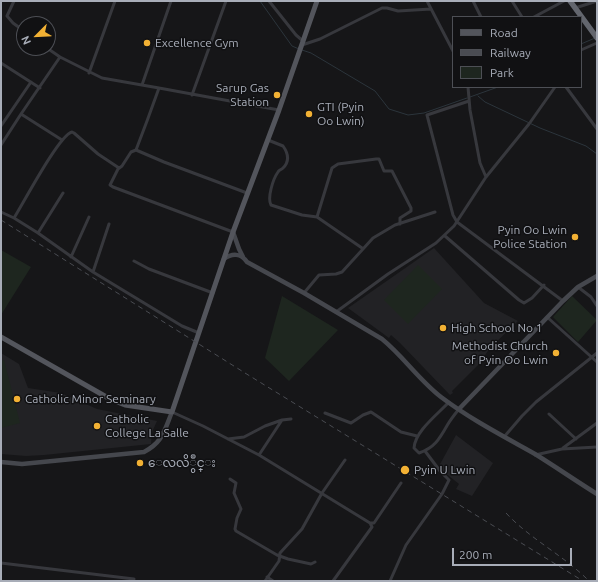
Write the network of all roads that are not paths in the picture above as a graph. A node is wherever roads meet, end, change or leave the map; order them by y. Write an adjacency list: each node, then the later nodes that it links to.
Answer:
1 (14, 1): 20 (street)
2 (116, 1): 29 (street)
3 (170, 1): 31 (street)
4 (226, 1): 37 (street)
5 (269, 1): 24 (street)
6 (317, 1): 24 (main road)
7 (427, 1): 14 (street)
8 (473, 1): 15 (street)
9 (512, 1): 16 (street)
10 (564, 1): 17 (street)
11 (570, 1): 13 (highway)
12 (597, 1): 13 (street)
13 (575, 8): 18 (highway)
14 (431, 9): 22 (street); 24 (street)
15 (481, 16)
16 (521, 16)
17 (536, 16)
18 (581, 16)
19 (582, 17): 21 (highway)
20 (16, 25)
21 (595, 34)
22 (451, 43)
23 (597, 43): 25 (street)
24 (301, 46): 39 (main road)
25 (582, 50)
26 (56, 54): 27 (street)
27 (60, 57): 29 (street); 32 (street)
28 (1, 62): 30 (street)
29 (89, 73): 31 (street)
30 (31, 82): 32 (street); 41 (street)
31 (142, 85): 33 (street)
32 (40, 88): 40 (street)
33 (159, 88): 37 (street); 46 (street)
34 (468, 88): 38 (street)
35 (554, 88): 48 (street)
36 (567, 88): 42 (street)
37 (192, 95): 39 (street)
38 (469, 101): 48 (street); 56 (street)
39 (279, 110): 44 (main road)
40 (21, 114): 43 (street); 45 (street)
41 (1, 126)
42 (597, 129)
43 (62, 140): 47 (street); 55 (street)
44 (268, 140): 50 (main road); 54 (street)
45 (1, 145)
46 (136, 150): 47 (street); 50 (street)
47 (119, 168): 59 (street)
48 (486, 177): 56 (street)
49 (63, 193): 60 (street)
50 (247, 193): 59 (main road)
51 (1, 212): 55 (street)
52 (435, 212): 58 (street)
53 (89, 217): 63 (street)
54 (317, 217): 58 (street); 62 (street)
55 (14, 218): 60 (street)
56 (458, 222): 61 (street); 69 (street)
57 (109, 224): 67 (street)
58 (400, 224): 62 (street)
59 (233, 232): 64 (street); 65 (main road)
60 (38, 233): 63 (street)
61 (445, 236): 69 (street); 75 (street)
62 (362, 248): 72 (street)
63 (71, 257): 67 (street)
64 (243, 257): 65 (street); 72 (street)
65 (224, 259): 71 (main road)
66 (134, 261): 71 (street)
67 (93, 272): 77 (street)
68 (597, 276): 70 (street)
69 (544, 285): 73 (street)
70 (578, 287): 73 (street); 74 (street)
71 (212, 293): 77 (main road)
72 (304, 293): 75 (street)
73 (563, 301): 76 (street)
74 (597, 306)
75 (336, 312): 82 (street)
76 (547, 317): 80 (street); 83 (street)
77 (199, 333): 84 (main road)
78 (1, 337): 84 (main road)
79 (597, 353): 80 (street)
80 (592, 357): 81 (street); 92 (street)
81 (597, 362)
82 (449, 402): 83 (street); 90 (street)
83 (459, 409): 92 (street); 96 (street)
84 (172, 412): 91 (street); 100 (street)
85 (325, 413): 90 (street)
86 (549, 414): 93 (street)
87 (291, 419): 88 (street)
88 (282, 420): 91 (street); 98 (street)
89 (597, 423): 93 (street)
90 (417, 436): 96 (street)
91 (228, 438): 98 (street)
92 (504, 438): 97 (street)
93 (576, 439): 95 (street)
94 (597, 447): 95 (street)
95 (562, 449): 97 (street)
96 (425, 451): 114 (street)
97 (535, 454): 104 (street)
98 (260, 456): 103 (street)
99 (345, 460): 103 (street)
100 (1, 462)
101 (230, 478): 106 (street)
102 (401, 483): 105 (street)
103 (322, 493): 105 (street); 106 (street)
104 (597, 494)
105 (370, 523): 113 (street)
106 (281, 556): 107 (street); 109 (street)
107 (315, 562)
108 (1, 564): 110 (street)
109 (268, 577): 111 (street); 112 (street)
110 (134, 579)
111 (265, 581)
112 (273, 581)
113 (333, 581)
114 (390, 581)

